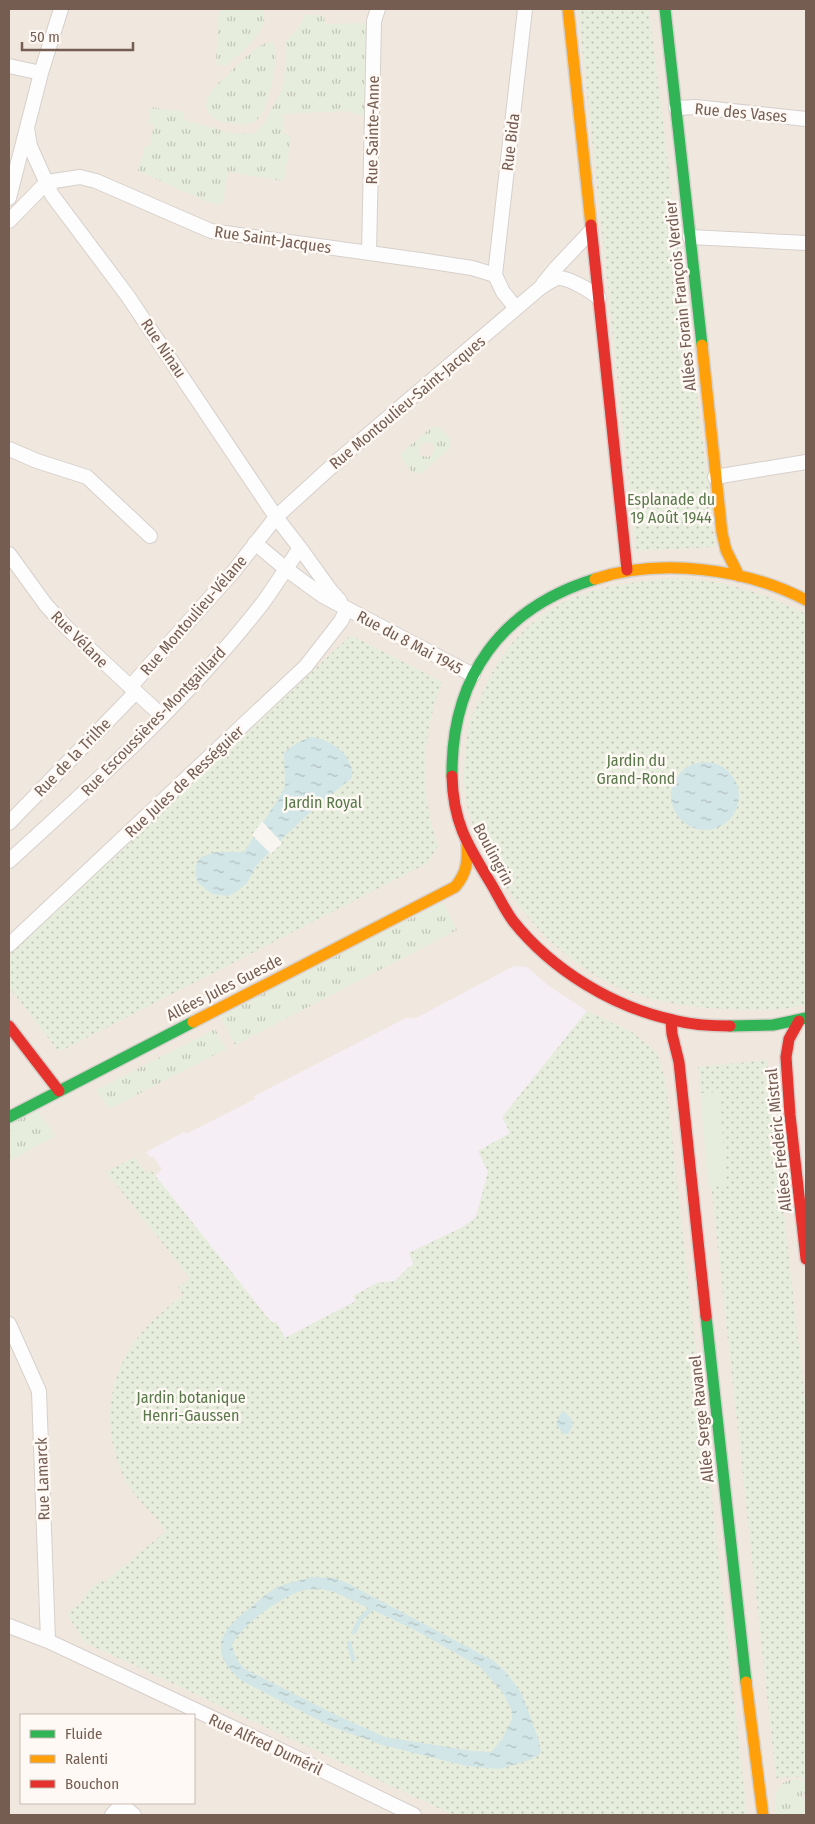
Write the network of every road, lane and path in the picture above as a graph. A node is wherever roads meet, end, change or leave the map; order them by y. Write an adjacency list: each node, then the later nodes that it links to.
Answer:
1 (62, 9): 7 (street)
2 (378, 9): 17 (street, Rue Sainte-Anne)
3 (525, 9): 18 (street, Rue Bida)
4 (568, 9): 14 (main road)
5 (666, 9): 8 (main road, Allées Forain François Verdier)
6 (9, 66): 7 (street)
7 (41, 73): 10 (street)
8 (676, 108): 9 (street, Rue des Vases); 15 (main road, Allées Forain François Verdier)
9 (806, 119)
10 (27, 128): 11 (street, Rue Ninau); 12 (street)
11 (47, 182): 13 (street); 17 (street, Rue Saint-Jacques); 25 (street, Rue Ninau)
12 (9, 198)
13 (9, 221)
14 (591, 231): 19 (street, Rue Montoulieu-Saint-Jacques); 20 (main road)
15 (690, 237): 16 (street); 24 (main road, Allées Forain François Verdier)
16 (806, 243)
17 (369, 253): 18 (street, Rue Saint-Jacques)
18 (495, 275): 21 (street)
19 (540, 288): 20 (street, Rue Montoulieu-Saint-Jacques); 21 (street, Rue Montoulieu-Saint-Jacques)
20 (599, 298): 31 (main road)
21 (516, 308): 25 (street, Rue Montoulieu-Saint-Jacques)
22 (9, 448): 26 (street)
23 (806, 462): 24 (street)
24 (715, 477): 32 (main road, Allées Forain François Verdier)
25 (276, 517): 27 (street, Rue Montoulieu-Saint-Jacques); 28 (street, Rue Ninau)
26 (150, 536)
27 (255, 543): 30 (street, Rue du 8 Mai 1945); 36 (street, Rue Montoulieu-Vélane)
28 (300, 548): 30 (street, Rue Escoussières-Montgaillard); 34 (street, Rue Ninau)
29 (9, 554): 36 (street, Rue Vélane)
30 (286, 569): 34 (street, Rue du 8 Mai 1945); 37 (street, Rue Escoussières-Montgaillard)
31 (627, 570): 32 (main road, Boulingrin); 35 (main road, Boulingrin)
32 (739, 576): 33 (main road, Boulingrin)
33 (806, 600)
34 (347, 608): 35 (street, Rue du 8 Mai 1945); 43 (street, Rue Jules de Rességuier)
35 (473, 675): 39 (main road, Boulingrin)
36 (133, 689): 37 (street, Rue Vélane); 38 (street, Rue de la Trilhe)
37 (162, 716): 40 (street, Rue Escoussières-Montgaillard)
38 (9, 823)
39 (467, 844): 41 (main road); 42 (main road, Boulingrin)
40 (9, 861)
41 (455, 887): 42 (main road, Allées Jules Guesde); 47 (main road, Allées Jules Guesde)
42 (501, 903): 44 (main road, Boulingrin)
43 (9, 944)
44 (671, 1020): 45 (main road, Boulingrin); 61 (main road, Allée Serge Ravanel)
45 (803, 1020): 49 (main road, Allées Frédéric Mistral)
46 (9, 1026): 47 (main road)
47 (59, 1092): 48 (main road, Allées Jules Guesde)
48 (9, 1117)
49 (804, 1222): 50 (main road, Allées Frédéric Mistral)
50 (806, 1259)
51 (9, 1324): 53 (street, Rue Lamarck)
52 (9, 1626): 53 (street, Rue Alfred Duméril)
53 (48, 1641): 54 (street, Rue Alfred Duméril)
54 (193, 1714)
55 (197, 1716): 60 (street, Rue Alfred Duméril)
56 (121, 1804): 58 (street)
57 (123, 1804): 59 (street)
58 (112, 1815)
59 (134, 1815)
60 (414, 1815)
61 (763, 1815)

